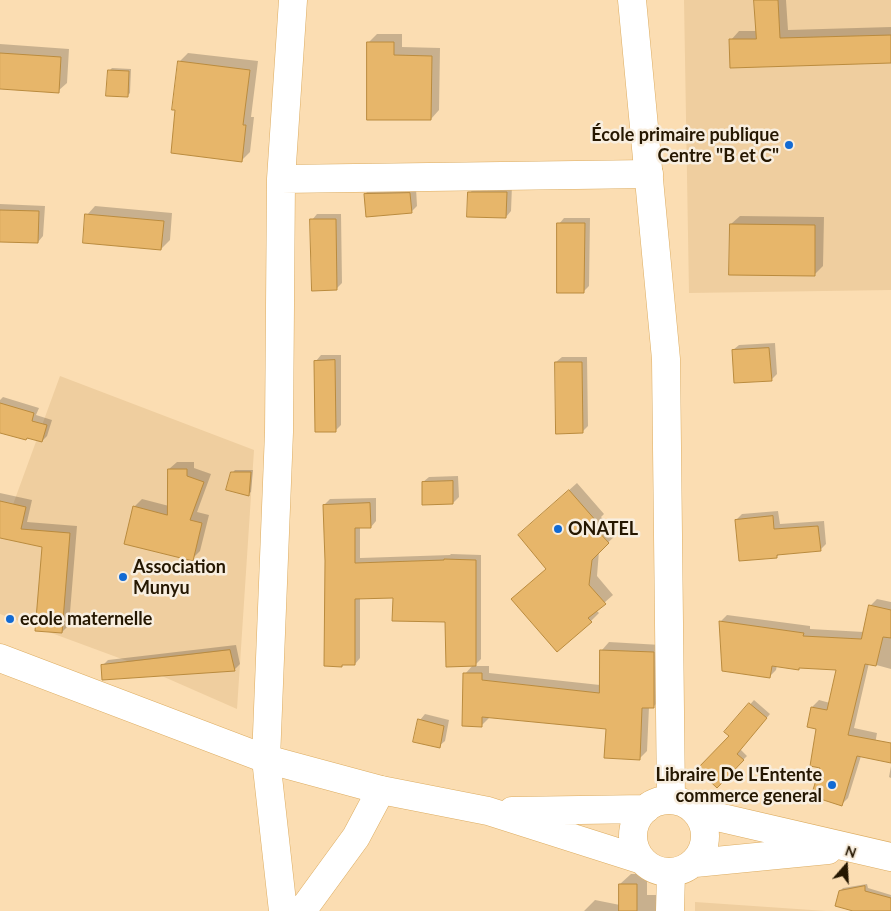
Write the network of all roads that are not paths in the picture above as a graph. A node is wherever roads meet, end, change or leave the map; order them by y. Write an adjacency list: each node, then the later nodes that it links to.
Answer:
1 (293, 0): 4 (main road)
2 (632, 0): 3 (main road)
3 (649, 174): 4 (main road); 8 (main road)
4 (281, 179): 6 (main road)
5 (0, 658): 6 (main road)
6 (266, 759): 7 (main road); 16 (main road)
7 (381, 790): 10 (main road); 17 (main road)
8 (671, 800): 9 (main road); 11 (main road)
9 (646, 809): 10 (main road); 14 (main road)
10 (488, 811): 14 (main road)
11 (696, 812): 12 (main road); 15 (main road)
12 (849, 848): 13 (main road); 15 (main road)
13 (891, 857)
14 (642, 860): 15 (main road)
15 (683, 868): 18 (main road)
16 (284, 911)
17 (302, 911)
18 (670, 911)

